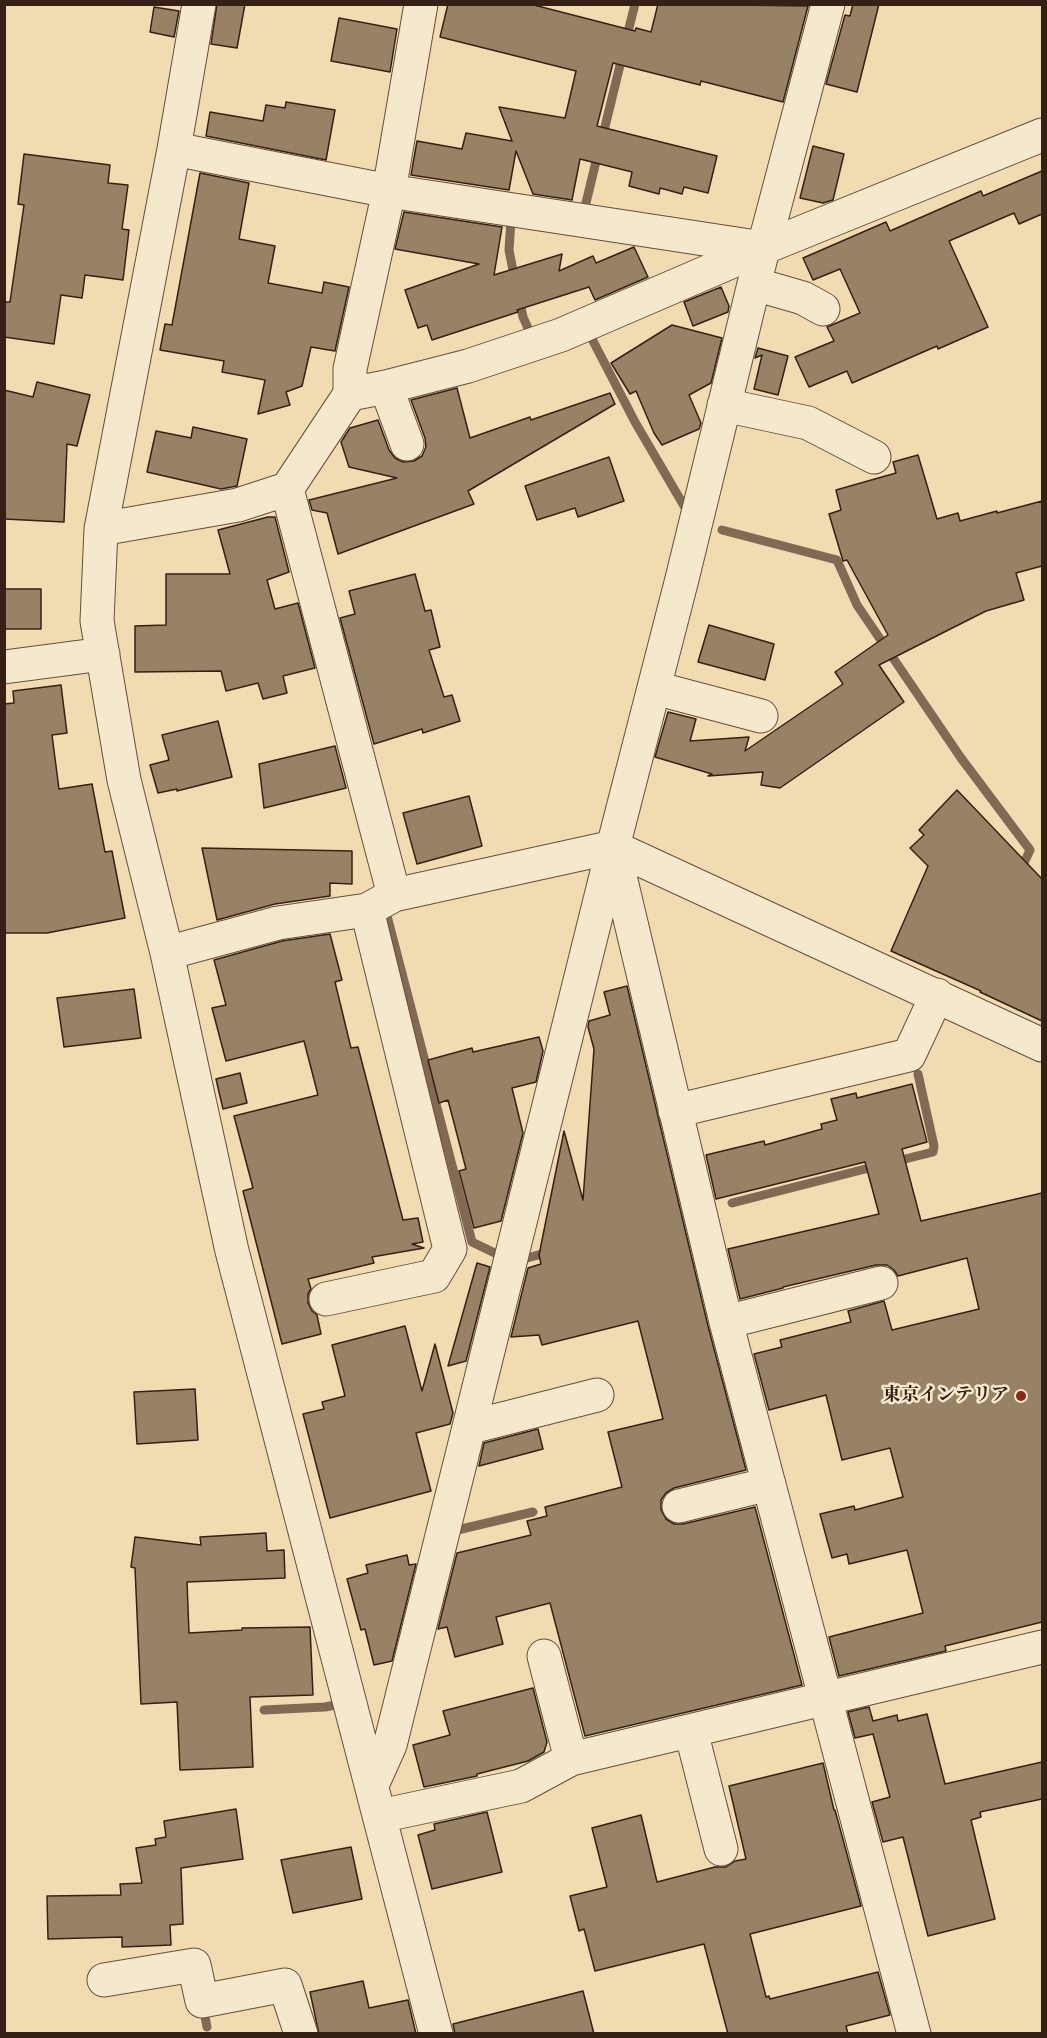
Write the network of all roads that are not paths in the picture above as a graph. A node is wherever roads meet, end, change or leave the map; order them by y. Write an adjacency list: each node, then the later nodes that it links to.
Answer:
1 (199, 4): 5 (street)
2 (421, 4): 6 (street)
3 (828, 4): 7 (street)
4 (1042, 135): 7 (street)
5 (174, 149): 6 (street); 16 (street)
6 (389, 191): 7 (street); 11 (street)
7 (763, 248): 8 (street); 10 (street)
8 (754, 284): 9 (street); 12 (street)
9 (823, 309)
10 (386, 387): 11 (street); 13 (street)
11 (350, 394): 15 (street)
12 (724, 405): 14 (street); 19 (street)
13 (407, 444)
14 (874, 457)
15 (287, 489): 16 (street); 22 (street)
16 (101, 529): 17 (street)
17 (103, 654): 18 (street); 23 (street)
18 (4, 667)
19 (655, 688): 20 (street); 21 (street)
20 (761, 716)
21 (613, 847): 22 (street); 24 (street); 26 (street); 31 (street)
22 (380, 903): 23 (street); 28 (street)
23 (167, 953): 39 (street)
24 (937, 995): 25 (street); 26 (street)
25 (1042, 1045)
26 (675, 1111): 29 (street)
27 (881, 1283): 29 (street)
28 (326, 1299)
29 (726, 1322): 32 (street)
30 (597, 1395): 31 (street)
31 (471, 1427): 39 (street)
32 (769, 1484): 33 (street); 36 (street)
33 (679, 1506)
34 (1042, 1647): 36 (street)
35 (544, 1656): 38 (street)
36 (826, 1699): 37 (street); 43 (street)
37 (691, 1731): 38 (street); 41 (street)
38 (572, 1759): 40 (street)
39 (372, 1785): 40 (street)
40 (380, 1816): 45 (street)
41 (721, 1849)
42 (104, 1980): 44 (street)
43 (905, 2032)
44 (301, 2034)
45 (436, 2034)

